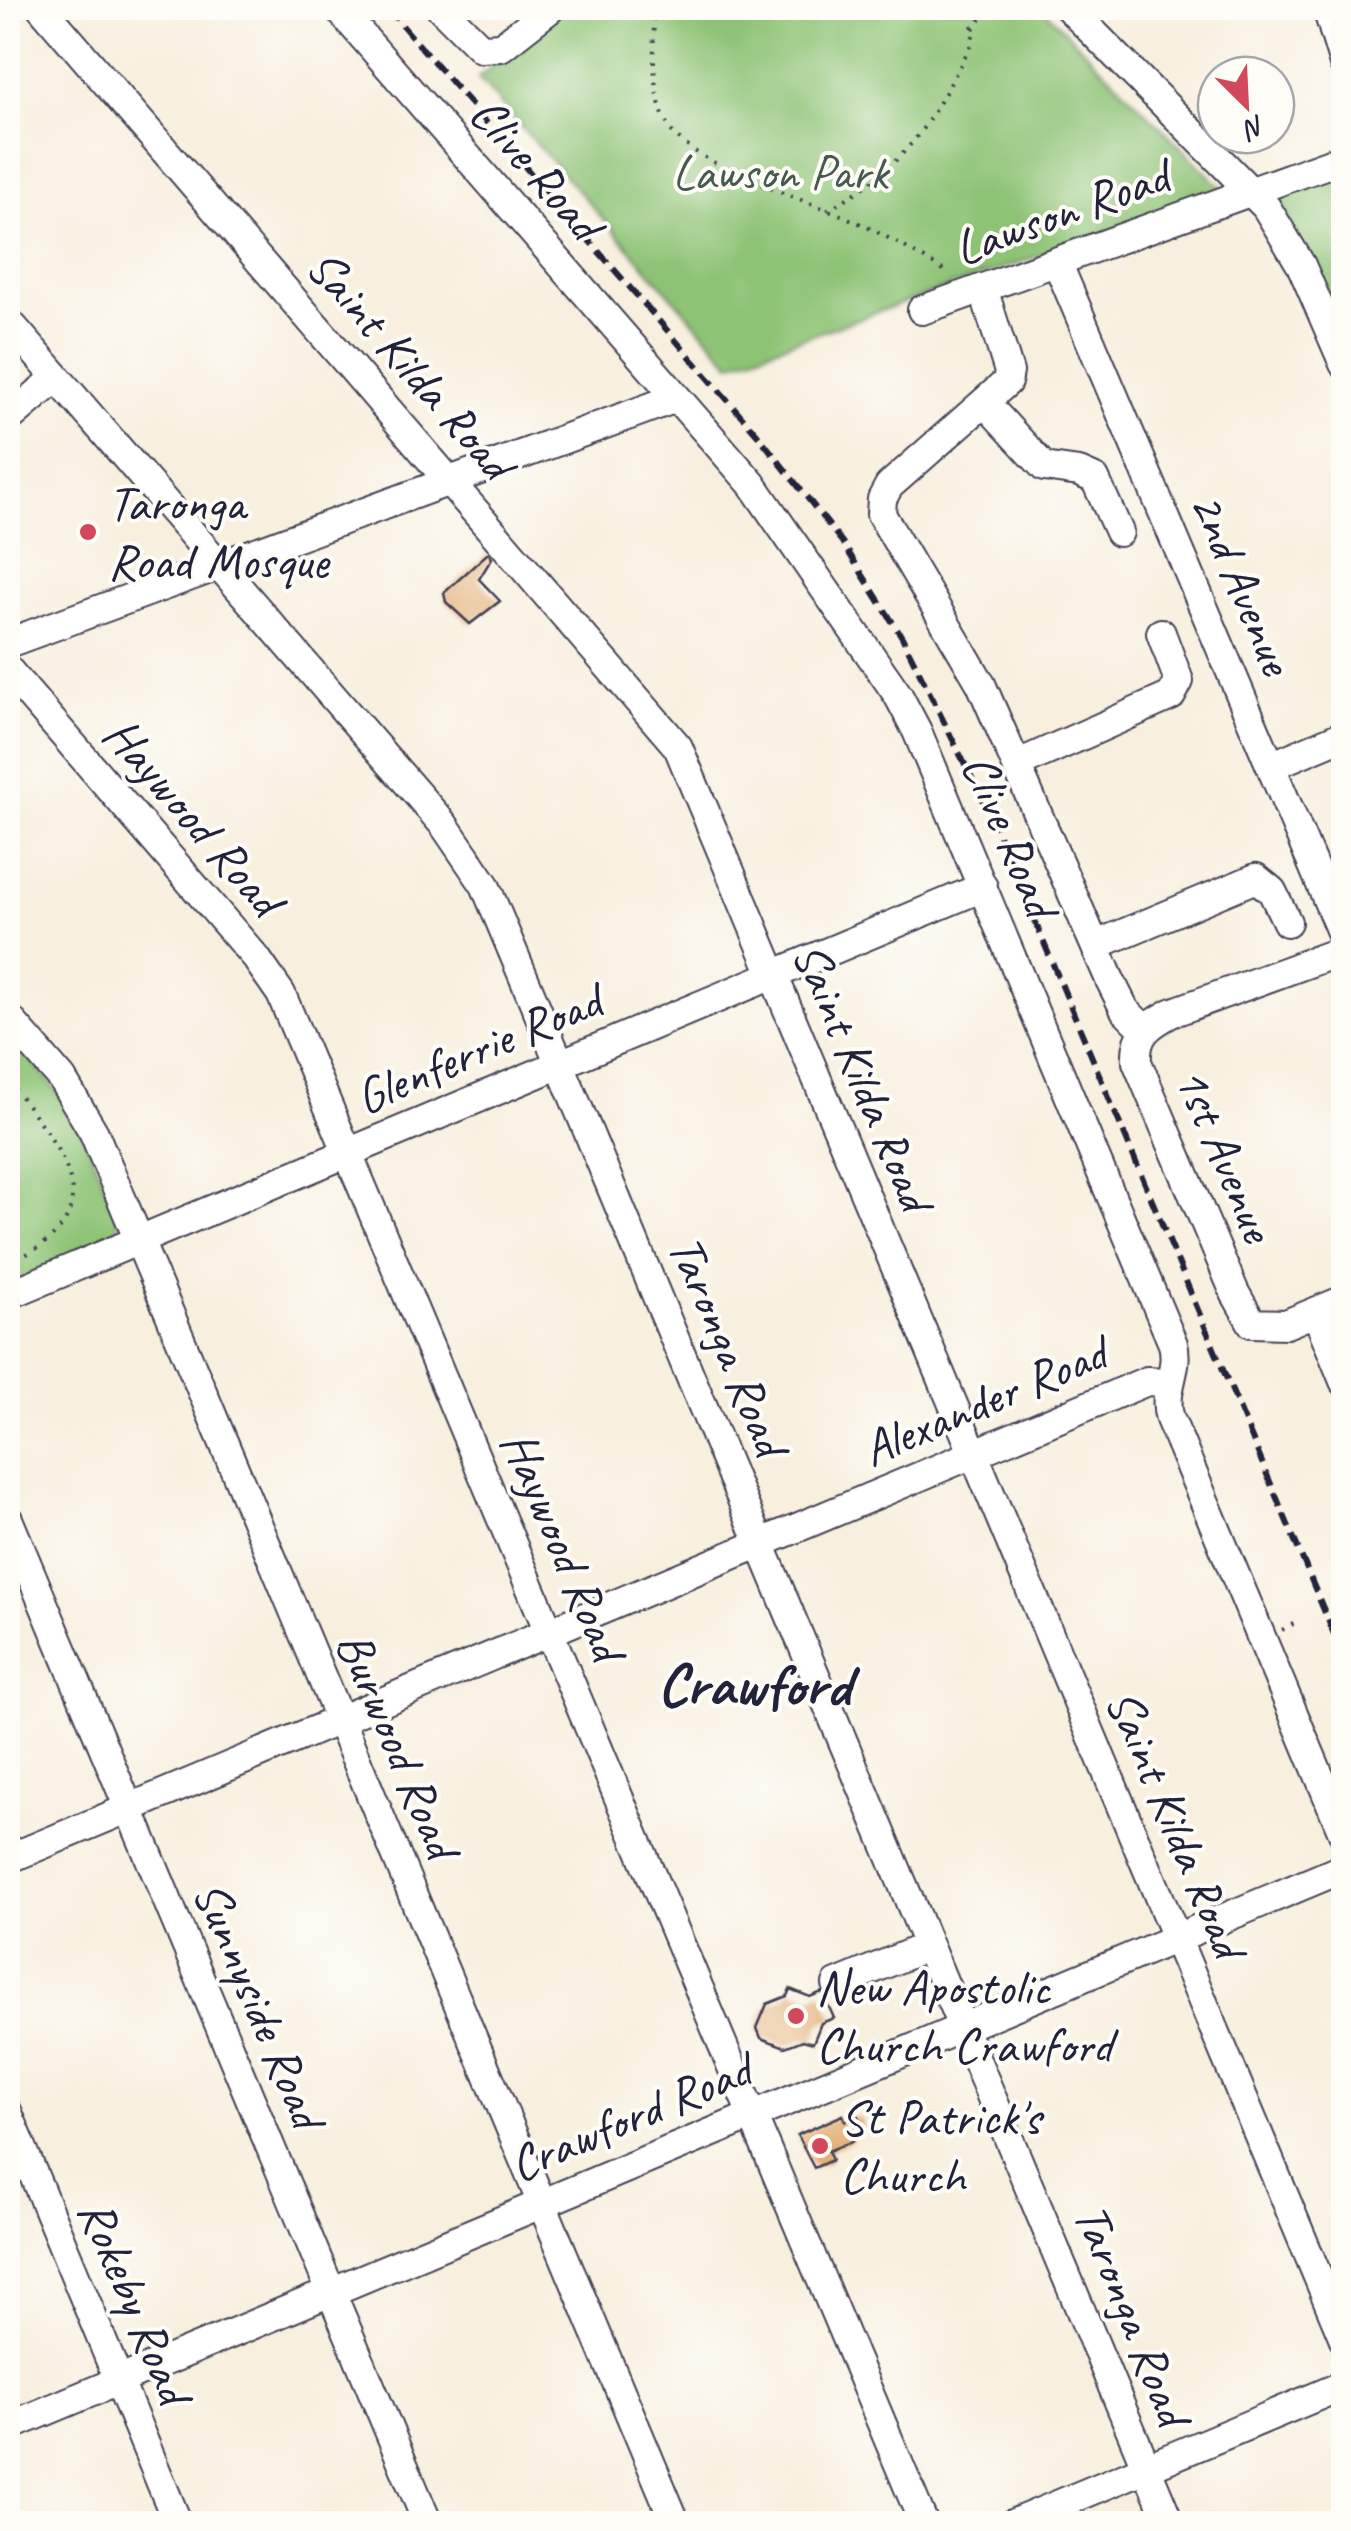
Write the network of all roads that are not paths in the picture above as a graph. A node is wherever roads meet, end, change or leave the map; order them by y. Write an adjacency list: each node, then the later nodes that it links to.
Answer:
1 (42, 8): 19 (street, Saint Kilda Road)
2 (338, 8): 16 (street, Clive Road)
3 (440, 8): 4 (street)
4 (550, 8)
5 (1069, 8): 9 (street)
6 (1327, 8): 7 (street)
7 (1344, 64)
8 (1344, 158): 9 (street, Lawson Road)
9 (1252, 190): 10 (street, Lawson Road); 14 (street)
10 (1057, 262): 11 (street, Lawson Road); 27 (street, 2nd Avenue)
11 (976, 290): 12 (street, Lawson Road); 17 (street)
12 (922, 310)
13 (8, 321): 15 (street, Taronga Road)
14 (1342, 358)
15 (56, 378): 18 (street); 21 (street, Taronga Road)
16 (676, 398): 19 (street); 28 (street, Clive Road)
17 (986, 404): 20 (street); 26 (street)
18 (8, 419)
19 (452, 482): 21 (street); 33 (street, Saint Kilda Road)
20 (1119, 532)
21 (220, 566): 23 (street); 36 (street, Taronga Road)
22 (1161, 633): 26 (street)
23 (8, 643)
24 (8, 670): 37 (street, Haywood Road)
25 (1344, 736): 27 (street)
26 (1018, 764): 31 (street)
27 (1271, 766): 30 (street, 2nd Avenue)
28 (982, 887): 33 (street, Glenferrie Road); 43 (street, Clive Road)
29 (1287, 922): 31 (street)
30 (1344, 940)
31 (1096, 945): 35 (street)
32 (1344, 950): 35 (street, 1st Avenue)
33 (772, 976): 36 (street, Glenferrie Road); 44 (street, Saint Kilda Road)
34 (8, 1016): 38 (street, Burwood Road)
35 (1145, 1030): 41 (street, 1st Avenue)
36 (561, 1063): 37 (street, Glenferrie Road); 46 (street, Taronga Road)
37 (350, 1152): 38 (street, Glenferrie Road); 47 (street, Haywood Road)
38 (139, 1240): 39 (street, Glenferrie Road); 48 (street, Burwood Road)
39 (8, 1295)
40 (1344, 1300): 41 (street, 1st Avenue)
41 (1316, 1312): 42 (street)
42 (1344, 1381)
43 (1167, 1382): 44 (street, Alexander Road); 50 (street, Clive Road)
44 (972, 1454): 46 (street, Alexander Road); 53 (street, Saint Kilda Road)
45 (8, 1519): 49 (street, Sunnyside Road)
46 (763, 1542): 47 (street, Alexander Road); 54 (street, Taronga Road)
47 (550, 1632): 48 (street, Alexander Road); 58 (street, Haywood Road)
48 (340, 1720): 49 (street, Alexander Road); 59 (street, Burwood Road)
49 (129, 1808): 51 (street, Alexander Road); 60 (street, Sunnyside Road)
50 (1344, 1835)
51 (8, 1859)
52 (1344, 1868): 53 (street, Crawford Road)
53 (1176, 1938): 56 (street, Crawford Road); 61 (street, Saint Kilda Road)
54 (928, 1946): 55 (street); 56 (street, Taronga Road)
55 (837, 1984)
56 (963, 2027): 58 (street, Crawford Road); 65 (street, Taronga Road)
57 (8, 2113): 62 (street, Rokeby Road)
58 (753, 2115): 59 (street, Crawford Road); 69 (street, Haywood Road)
59 (542, 2203): 60 (street, Crawford Road); 68 (street, Burwood Road)
60 (331, 2292): 62 (street, Crawford Road); 67 (street, Sunnyside Road)
61 (1344, 2339)
62 (120, 2380): 64 (street, Crawford Road); 66 (street, Rokeby Road)
63 (1344, 2385): 65 (street)
64 (8, 2427)
65 (1146, 2467): 70 (street); 71 (street, Taronga Road)
66 (178, 2524)
67 (428, 2524)
68 (676, 2524)
69 (924, 2524)
70 (1012, 2524)
71 (1170, 2524)

